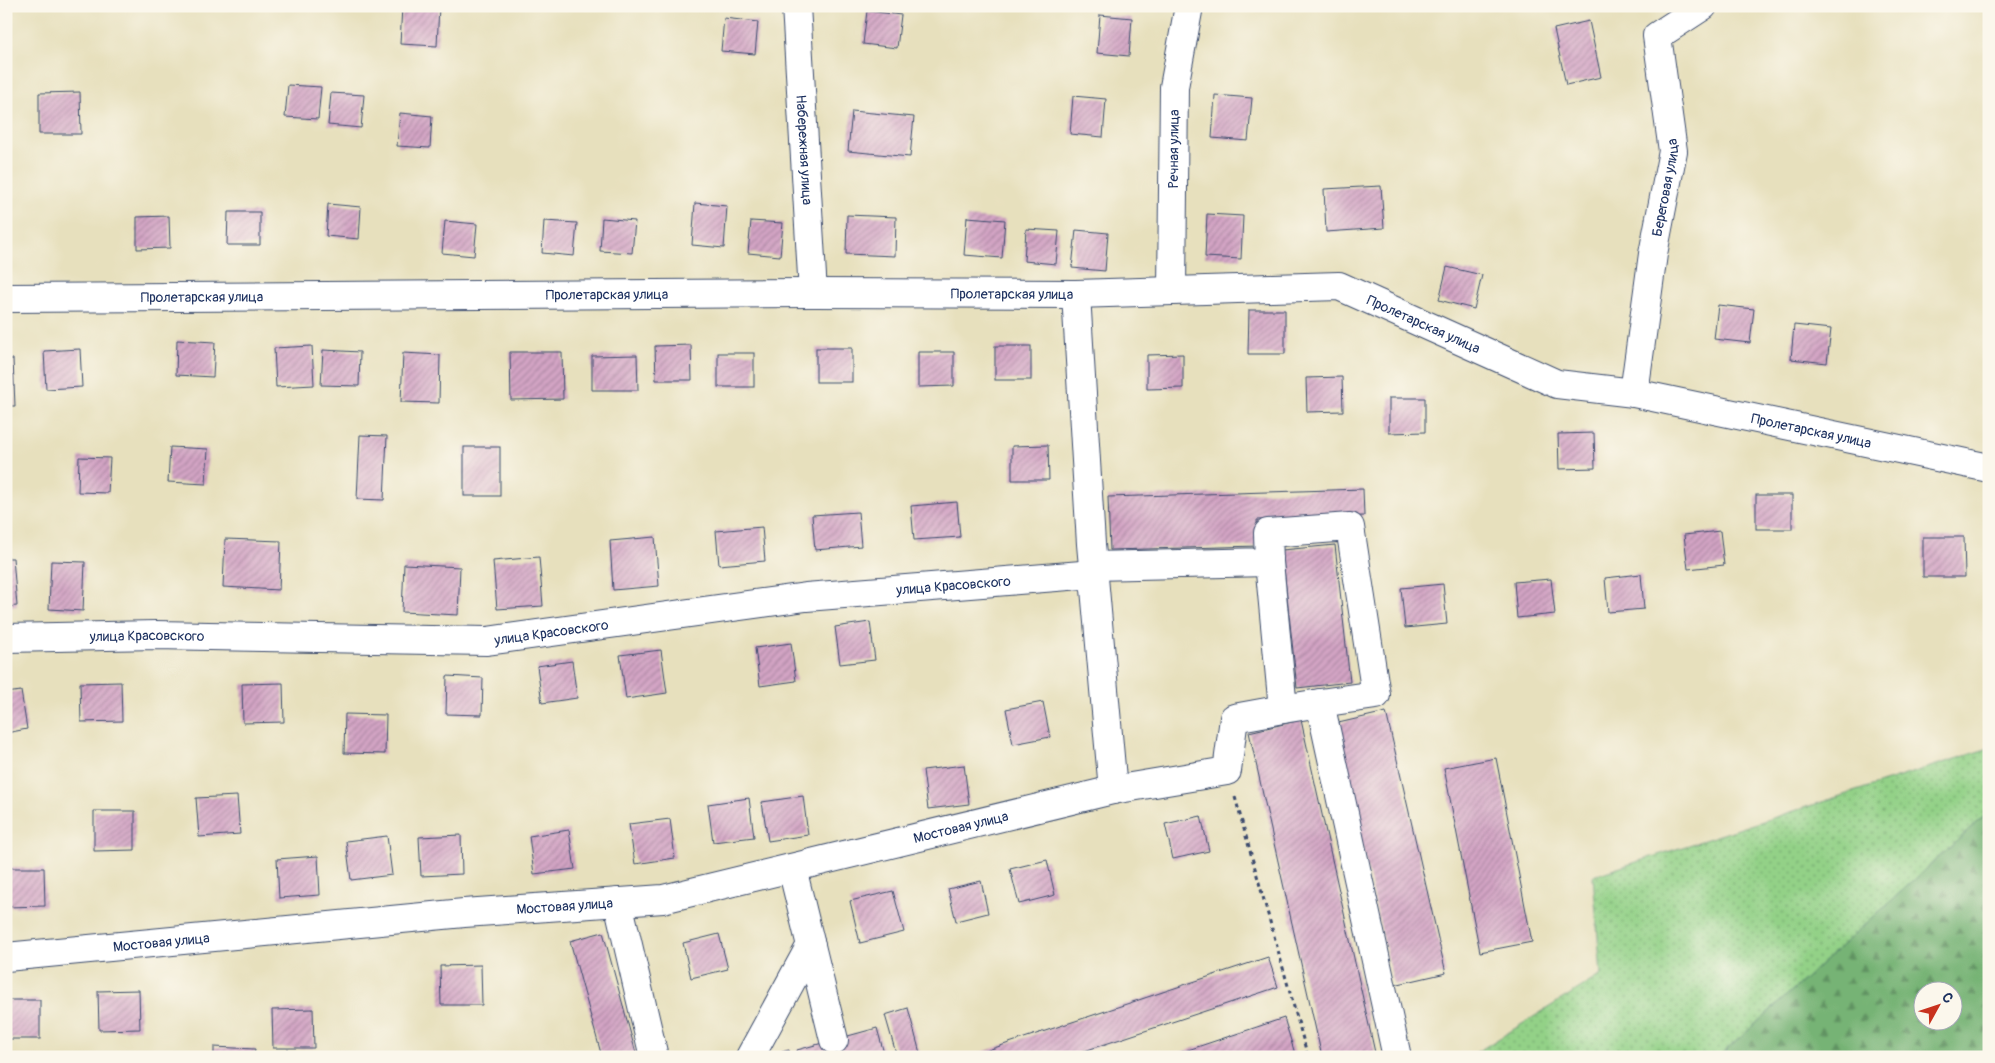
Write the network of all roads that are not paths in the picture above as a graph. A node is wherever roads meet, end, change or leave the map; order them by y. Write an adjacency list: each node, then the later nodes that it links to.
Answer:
1 (796, 6): 5 (street, Набережная улица)
2 (1189, 6): 4 (street, Речная улица)
3 (1703, 6): 8 (street, Береговая улица)
4 (1172, 291): 6 (street, Пролетарская улица); 8 (street, Пролетарская улица)
5 (813, 293): 6 (street, Пролетарская улица); 7 (street, Пролетарская улица)
6 (1076, 294): 11 (street)
7 (6, 298)
8 (1634, 394): 9 (street, Пролетарская улица)
9 (1989, 468)
10 (1269, 562): 11 (street, улица Красовского); 13 (street); 14 (street)
11 (1093, 570): 12 (street, улица Красовского); 15 (street)
12 (6, 638)
13 (1320, 703): 14 (street); 23 (street)
14 (1283, 709): 15 (street, Мостовая улица)
15 (1113, 790): 16 (street, Мостовая улица)
16 (792, 868): 17 (street, Мостовая улица); 18 (street)
17 (618, 902): 19 (street, Мостовая улица); 21 (street)
18 (811, 945): 20 (street); 22 (street)
19 (6, 957)
20 (834, 1040)
21 (654, 1057)
22 (750, 1057)
23 (1397, 1057)

